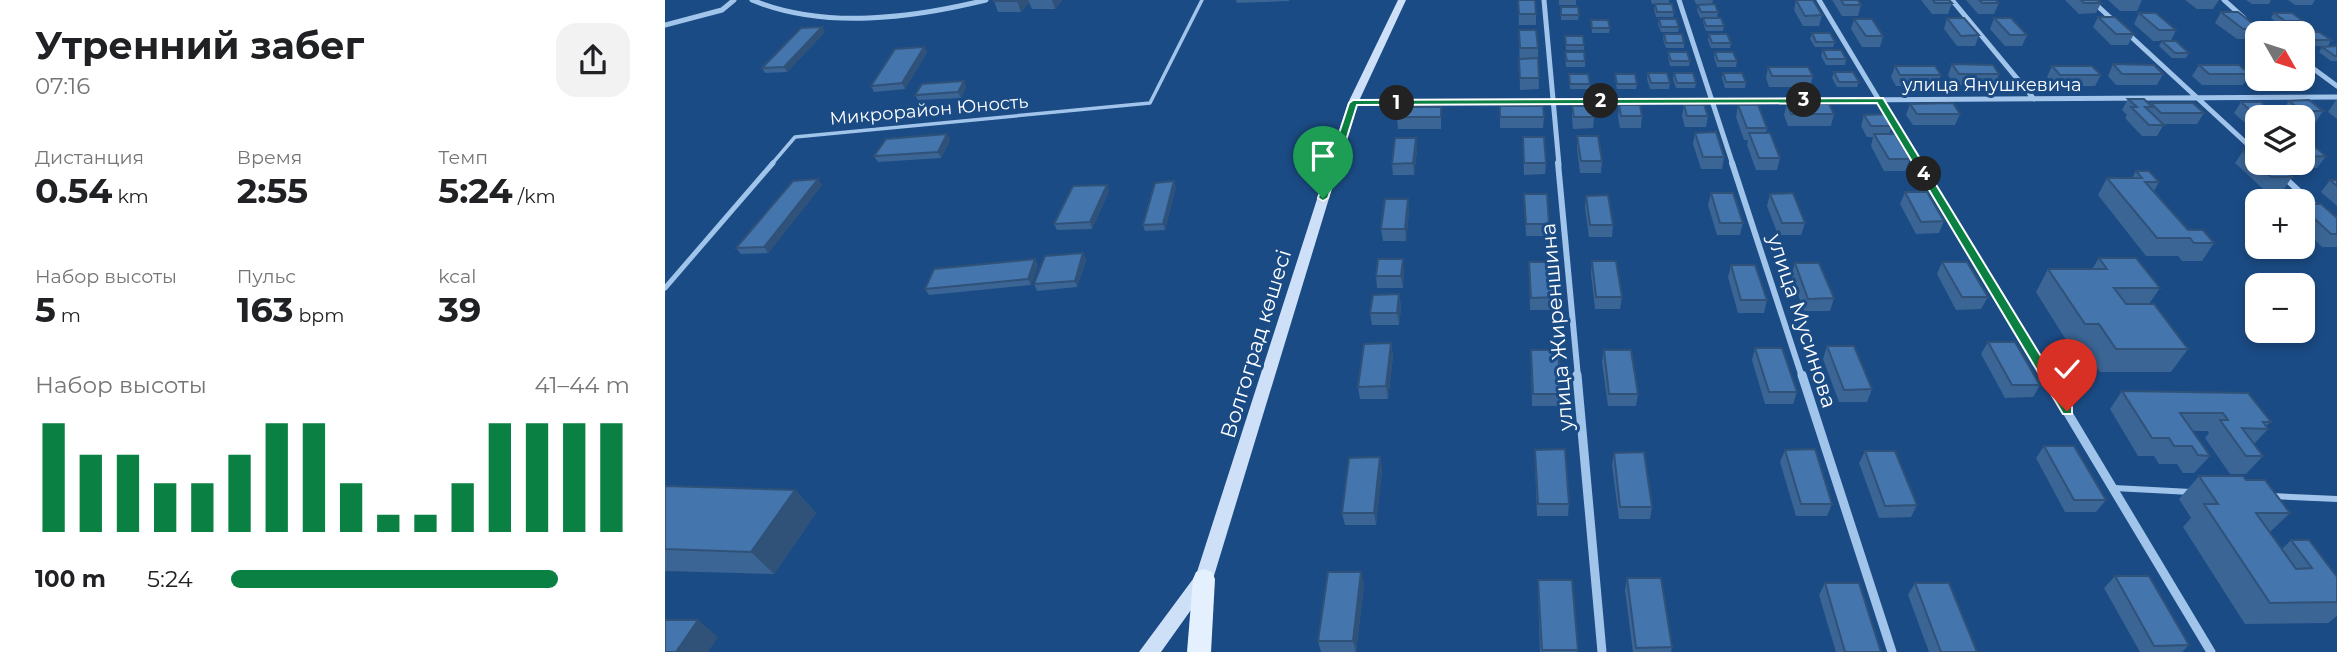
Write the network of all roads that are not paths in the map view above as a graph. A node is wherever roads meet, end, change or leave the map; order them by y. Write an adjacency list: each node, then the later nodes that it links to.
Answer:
1 (734, 0): 13 (street)
2 (753, 0): 3 (street)
3 (986, 0)
4 (1202, 0): 26 (lane, Микрорайон Юность)
5 (1402, 0): 22 (main road, Волгоград көшесі)
6 (1544, 0): 21 (street, улица Жиреншина)
7 (1679, 0): 19 (street, улица Мусинова)
8 (1819, 0): 20 (street)
9 (1952, 0): 18 (street)
10 (2091, 0): 17 (street)
11 (2224, 0): 12 (street)
12 (2250, 21)
13 (665, 25)
14 (2315, 70): 15 (street)
15 (2337, 86)
16 (2337, 97): 17 (street, улица Янушкевича)
17 (2198, 98): 18 (street, улица Янушкевича); 23 (street)
18 (2034, 99): 20 (street, улица Янушкевича)
19 (1712, 100): 20 (street, улица Янушкевича); 21 (street, улица Янушкевича); 35 (street, улица Мусинова)
20 (1880, 100): 27 (street)
21 (1554, 102): 22 (street, улица Янушкевича); 34 (street, улица Жиреншина)
22 (1353, 103): 31 (main road, Волгоград көшесі)
23 (2245, 142)
24 (2281, 175): 25 (street)
25 (2327, 218)
26 (665, 288)
27 (2114, 488): 28 (lane); 36 (street)
28 (2198, 492)
29 (2267, 496): 30 (lane)
30 (2337, 499)
31 (1204, 579): 32 (main road, Волгоград көшесі); 33 (main road)
32 (1149, 652)
33 (1199, 652)
34 (1602, 652)
35 (1892, 652)
36 (2211, 652)

